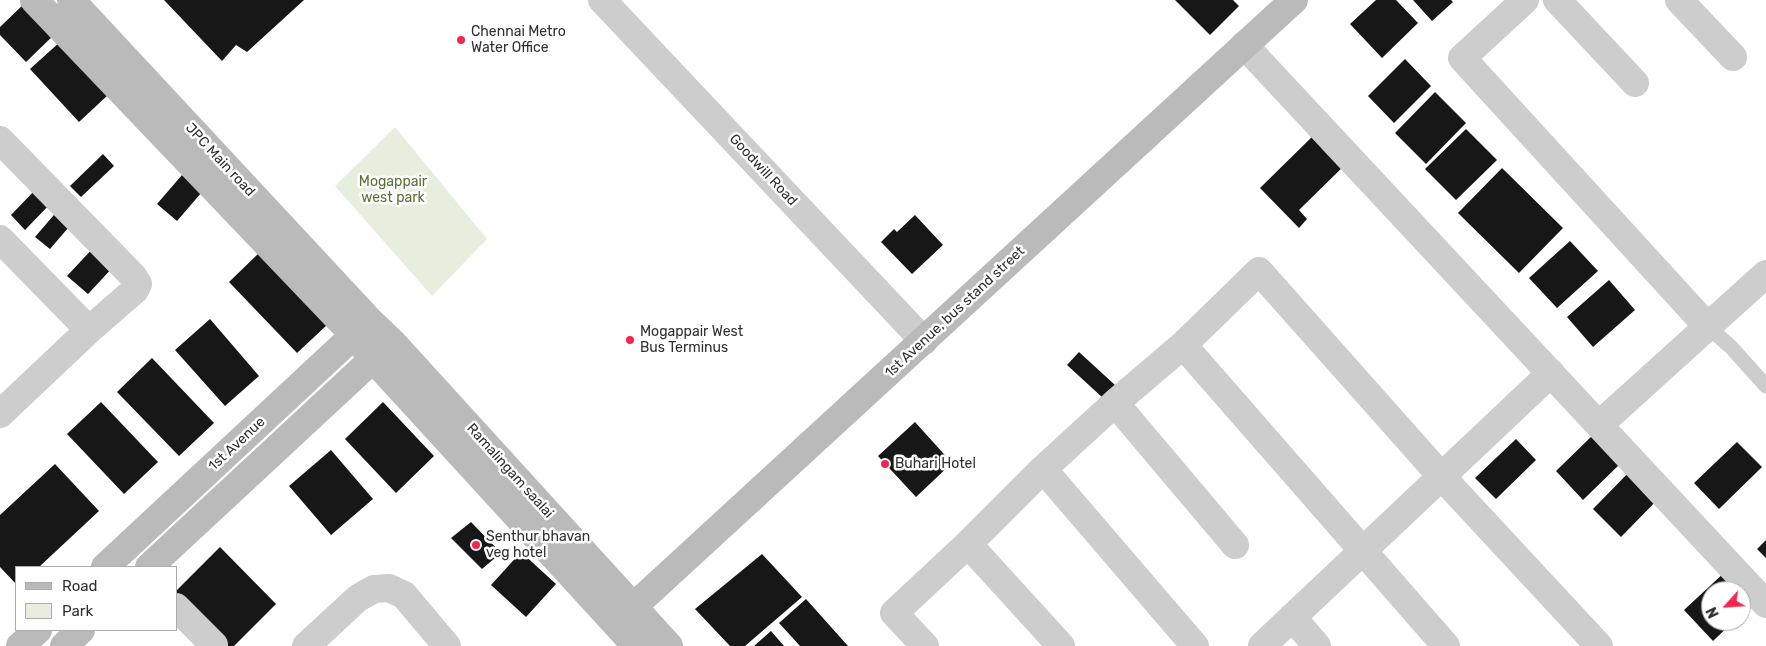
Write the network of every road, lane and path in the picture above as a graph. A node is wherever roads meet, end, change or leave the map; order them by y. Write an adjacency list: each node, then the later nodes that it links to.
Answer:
1 (34, 0): 15 (main road)
2 (71, 0): 15 (main road, JPC Main road)
3 (1294, 0): 8 (main road, 1st Avenue, bus stand street)
4 (1525, 0): 14 (street)
5 (1557, 0): 10 (street)
6 (1679, 0): 9 (street)
7 (617, 5): 17 (street, Goodwill Road)
8 (1244, 45): 17 (main road, 1st Avenue, bus stand street); 20 (street)
9 (1733, 57)
10 (1635, 83)
11 (0, 140): 16 (street)
12 (0, 239): 16 (street)
13 (1766, 274): 14 (street)
14 (1708, 327): 21 (lane); 24 (street)
15 (362, 328): 19 (main road); 30 (main road, 1st Avenue)
16 (89, 330): 23 (street)
17 (924, 341): 34 (main road, 1st Avenue, bus stand street)
18 (1183, 345): 22 (street); 26 (street); 29 (street)
19 (383, 351): 31 (main road); 34 (main road)
20 (1551, 373): 24 (street); 26 (street)
21 (1766, 386)
22 (1115, 403): 25 (street); 28 (street)
23 (2, 410)
24 (1600, 424): 32 (street)
25 (1043, 469): 27 (street); 47 (street)
26 (1442, 477): 29 (street); 51 (street)
27 (968, 544): 45 (street); 46 (street)
28 (1236, 544)
29 (1363, 551): 35 (street); 50 (street)
30 (106, 566)
31 (150, 566)
32 (1766, 604)
33 (178, 609): 38 (street)
34 (624, 616): 43 (main road); 44 (main road)
35 (1292, 617): 48 (street); 49 (street)
36 (37, 631): 39 (main road)
37 (80, 631): 40 (main road)
38 (214, 645)
39 (20, 646)
40 (64, 646)
41 (306, 646): 42 (street)
42 (447, 646)
43 (636, 646)
44 (669, 646)
45 (925, 646)
46 (1061, 646)
47 (1196, 646)
48 (1262, 646)
49 (1317, 646)
50 (1446, 646)
51 (1599, 646)

